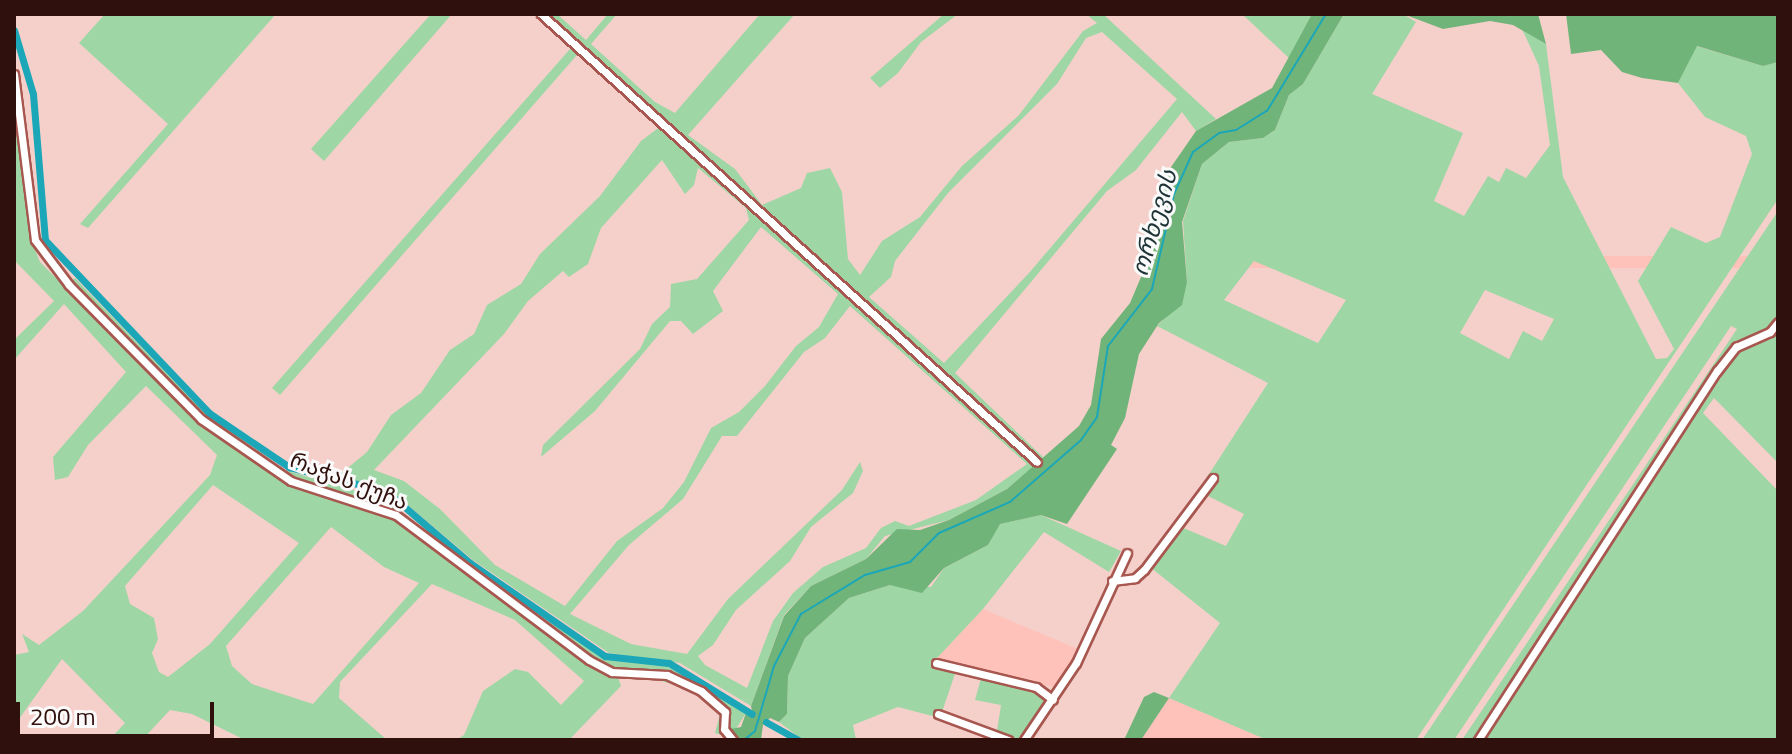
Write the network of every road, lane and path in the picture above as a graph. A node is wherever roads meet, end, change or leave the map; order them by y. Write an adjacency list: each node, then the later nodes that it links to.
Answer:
1 (541, 14): 4 (street)
2 (14, 74): 11 (street, რაჭას ქუჩა)
3 (1778, 322): 14 (street)
4 (1037, 462)
5 (1213, 478): 7 (street)
6 (1127, 553): 7 (street)
7 (1112, 581): 9 (street)
8 (936, 663): 9 (street)
9 (1053, 700): 13 (street)
10 (938, 714): 12 (street)
11 (733, 740)
12 (1008, 740)
13 (1024, 740)
14 (1478, 740)

